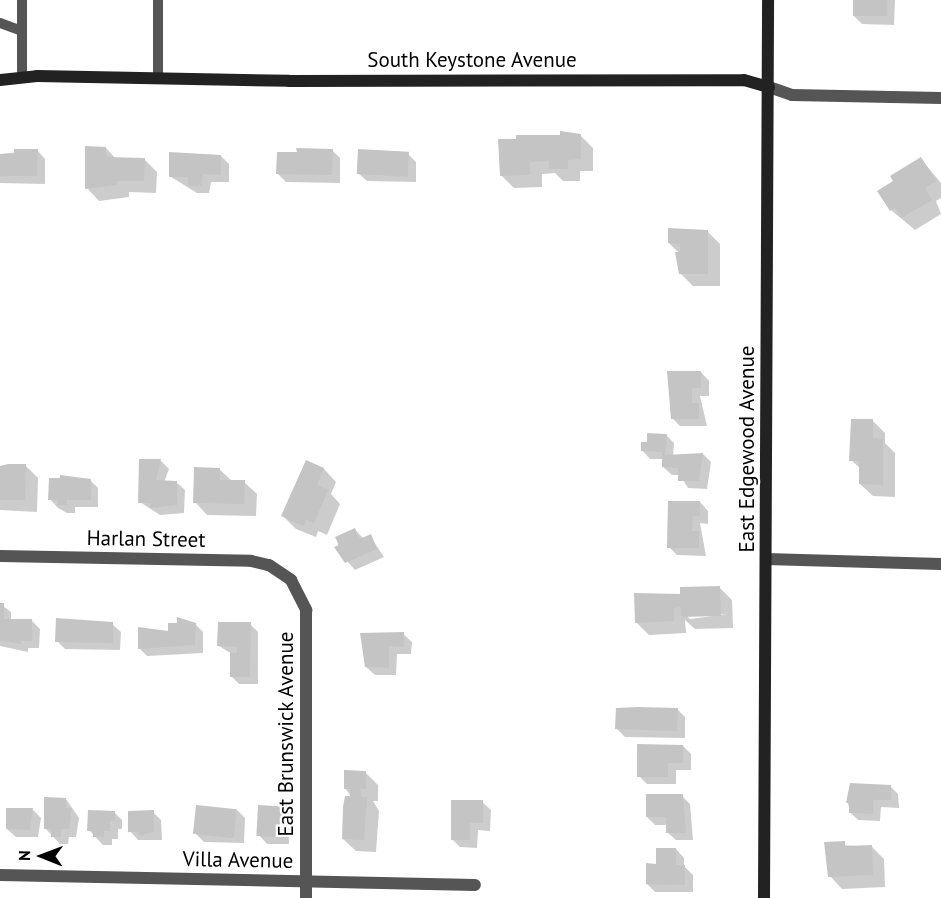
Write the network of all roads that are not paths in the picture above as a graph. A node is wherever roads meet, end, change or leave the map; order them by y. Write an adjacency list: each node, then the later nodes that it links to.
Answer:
1 (22, 0): 5 (lane)
2 (158, 0): 7 (lane)
3 (768, 0): 9 (main road, East Edgewood Avenue)
4 (0, 23): 5 (lane)
5 (22, 31): 6 (lane)
6 (22, 78): 7 (main road, South Keystone Avenue); 8 (main road, South Keystone Avenue)
7 (158, 79): 9 (main road, South Keystone Avenue)
8 (0, 80)
9 (769, 87): 10 (street, South Keystone Avenue); 12 (main road, East Edgewood Avenue)
10 (941, 98)
11 (0, 556): 14 (street, Harlan Street)
12 (766, 559): 13 (street); 19 (main road, East Edgewood Avenue)
13 (941, 564)
14 (287, 576): 16 (street, East Brunswick Avenue)
15 (0, 875): 16 (street, Villa Avenue)
16 (306, 881): 17 (street, Villa Avenue); 18 (street, East Brunswick Avenue)
17 (474, 885)
18 (306, 898)
19 (764, 898)

